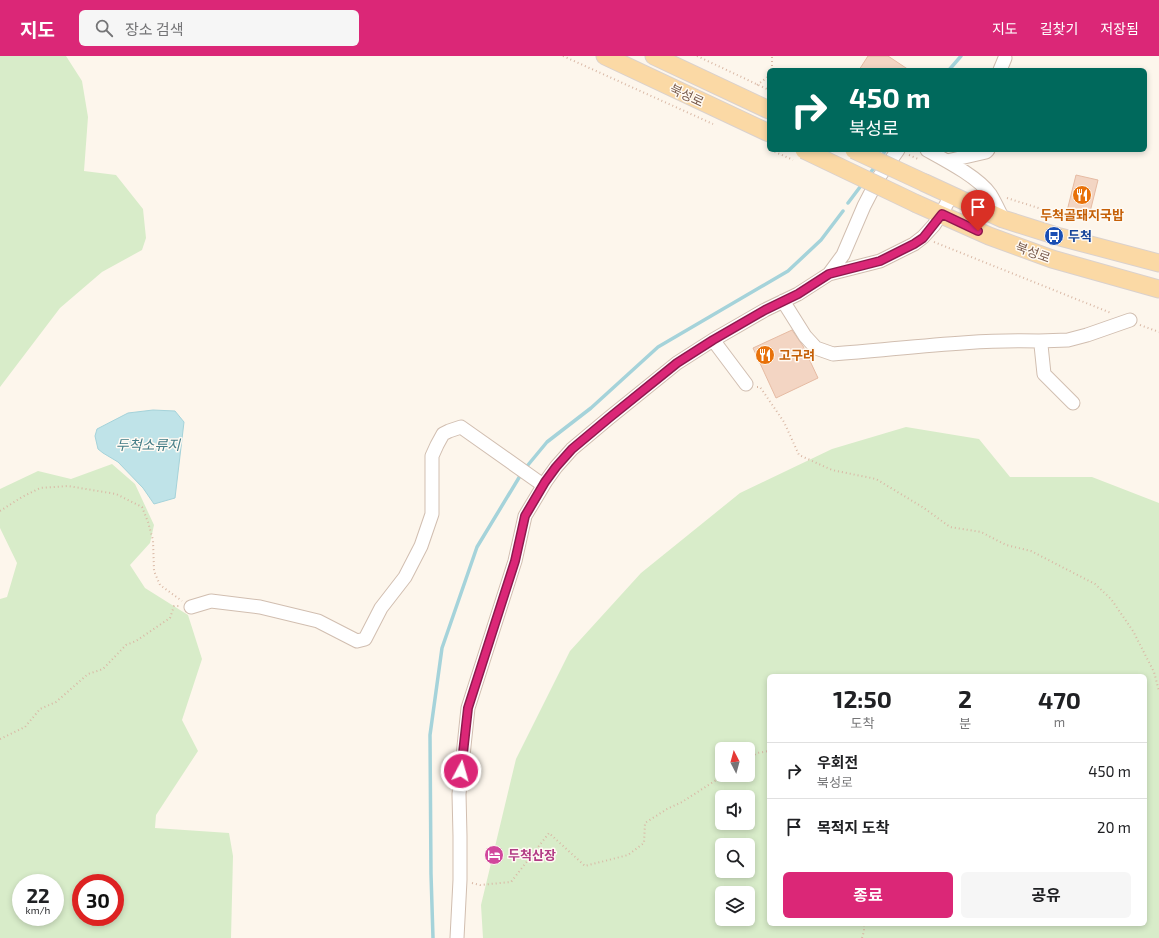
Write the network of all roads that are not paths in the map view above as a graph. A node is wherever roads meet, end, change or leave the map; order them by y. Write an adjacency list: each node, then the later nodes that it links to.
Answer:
1 (605, 56): 4 (main road, 북성로)
2 (654, 56): 3 (main road, 북성로)
3 (767, 109)
4 (767, 132)
5 (858, 152): 11 (main road, 북성로, bridge)
6 (897, 152): 15 (street)
7 (931, 152): 10 (street)
8 (986, 152): 10 (street)
9 (801, 156): 12 (main road, 북성로, bridge)
10 (947, 161): 13 (street)
11 (951, 196): 12 (street); 13 (main road, 북성로)
12 (942, 214): 15 (street); 16 (main road, 북성로)
13 (1003, 219): 14 (main road, 북성로)
14 (1159, 263)
15 (829, 274): 17 (street)
16 (1159, 289)
17 (783, 301): 19 (street); 20 (street)
18 (1130, 320): 20 (street)
19 (713, 340): 21 (street); 23 (street)
20 (1039, 342): 22 (street)
21 (746, 384)
22 (1073, 403)
23 (540, 483): 24 (street); 25 (street)
24 (192, 607)
25 (456, 938)

